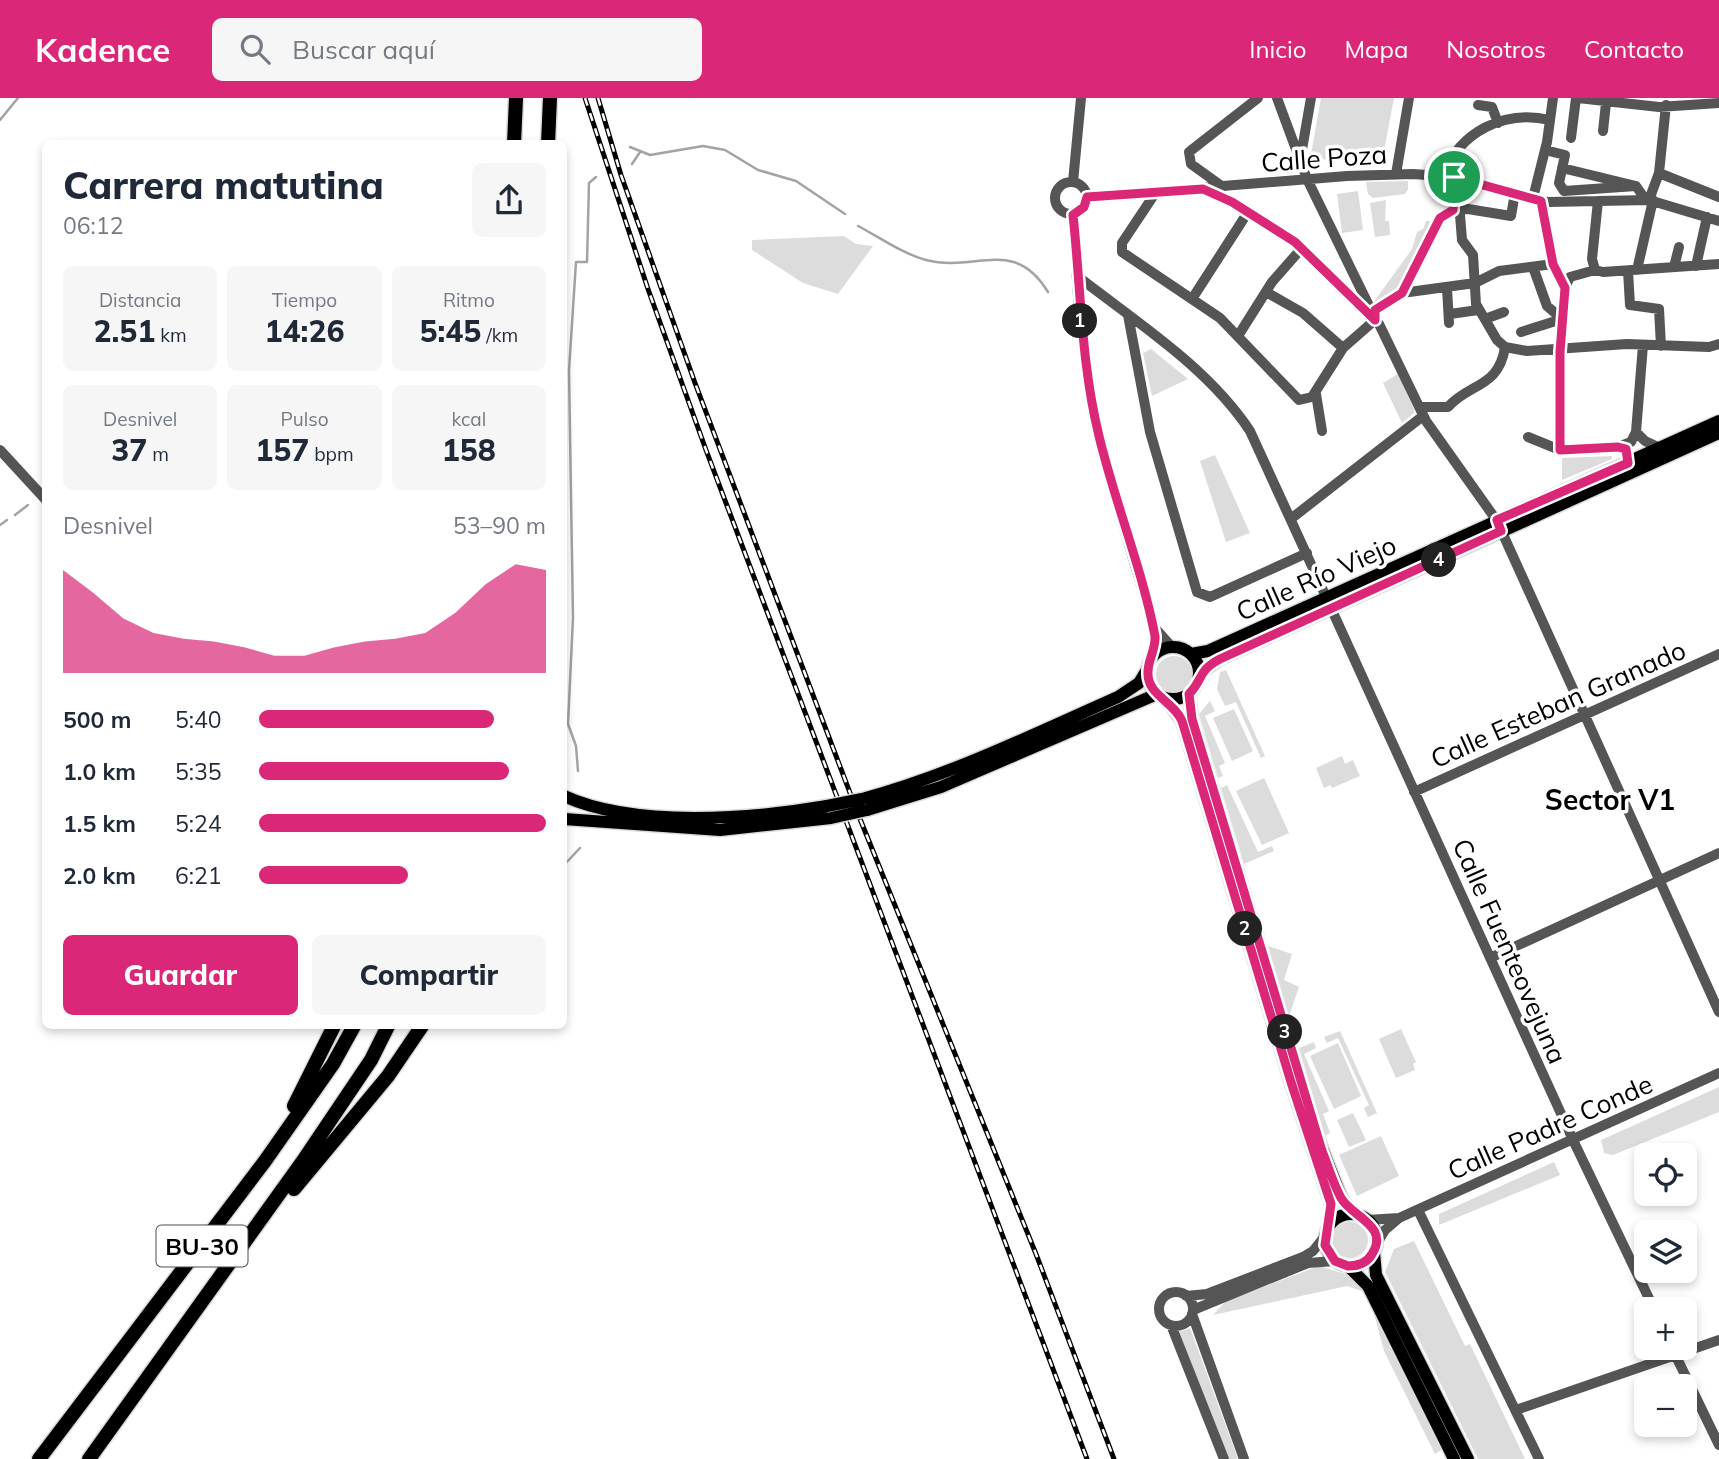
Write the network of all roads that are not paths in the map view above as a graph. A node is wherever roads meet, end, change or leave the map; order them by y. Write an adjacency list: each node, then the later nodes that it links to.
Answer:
1 (516, 98): 18 (highway)
2 (550, 98): 19 (highway)
3 (1081, 98): 27 (street)
4 (1258, 98): 29 (street)
5 (1277, 98): 21 (street)
6 (1311, 98): 21 (street)
7 (1409, 98): 24 (street)
8 (1553, 98): 14 (street)
9 (1577, 98): 10 (street); 17 (street)
10 (1606, 103): 13 (street); 16 (street)
11 (1719, 103): 13 (street)
12 (1478, 105): 15 (street)
13 (1666, 106): 23 (street)
14 (1550, 120): 15 (street); 20 (street)
15 (1499, 122): 25 (street)
16 (1603, 131)
17 (1571, 138)
18 (514, 140)
19 (548, 140)
20 (1545, 150): 22 (street); 35 (street)
21 (1300, 161): 26 (street)
22 (1562, 168): 28 (street); 28 (street)
23 (1659, 173): 34 (street); 36 (street)
24 (1396, 174): 25 (street, Calle Poza); 26 (street, Calle Poza)
25 (1448, 176): 32 (street, Calle Poza); 38 (street)
26 (1307, 179): 29 (street, Calle Poza); 64 (street)
27 (1073, 182): 33 (street); 40 (street)
28 (1636, 186): 36 (street)
29 (1223, 187): 30 (street, Calle Poza)
30 (1203, 189): 31 (street, Calle Poza); 39 (street)
31 (1156, 192): 33 (street, Calle Poza); 59 (street)
32 (1515, 193): 35 (street, Calle Poza); 38 (street)
33 (1087, 197): 40 (street)
34 (1719, 197)
35 (1537, 200): 37 (street, Calle Poza); 45 (street)
36 (1649, 200): 37 (street, Calle Poza); 41 (street, Calle Poza); 51 (street)
37 (1598, 201): 50 (street)
38 (1453, 210): 53 (street); 57 (street)
39 (1248, 212): 44 (street); 59 (street)
40 (1073, 215): 52 (street)
41 (1707, 217): 42 (street, Calle Poza); 47 (street)
42 (1719, 221)
43 (1679, 247): 49 (street)
44 (1301, 249): 56 (street); 64 (street)
45 (1553, 264): 48 (street); 55 (street)
46 (1719, 264): 47 (street)
47 (1696, 266): 49 (street)
48 (1533, 267): 53 (street); 65 (street)
49 (1674, 267): 51 (street)
50 (1595, 270): 51 (street); 55 (street)
51 (1631, 272): 72 (street)
52 (1076, 275): 58 (street, Calle Fuenteovejuna); 60 (street)
53 (1475, 284): 54 (street); 61 (street)
54 (1447, 288): 57 (street); 61 (street)
55 (1565, 288): 65 (street)
56 (1266, 292): 68 (street); 74 (street)
57 (1402, 293): 64 (street)
58 (1100, 294): 60 (street); 63 (street, Calle Fuenteovejuna)
59 (1192, 299): 68 (street)
60 (1079, 304): 92 (street)
61 (1479, 310): 66 (street)
62 (1504, 312): 66 (street)
63 (1128, 315): 88 (street, Calle Fuenteovejuna); 90 (street)
64 (1374, 316): 74 (street); 76 (street)
65 (1562, 319): 67 (street); 71 (street)
66 (1485, 320): 73 (street)
67 (1521, 332)
68 (1238, 336): 75 (street)
69 (1719, 344): 72 (street)
70 (1643, 345): 71 (street); 72 (street); 79 (street)
71 (1560, 346): 73 (street); 85 (street)
72 (1661, 346)
73 (1505, 347): 76 (street)
74 (1343, 348): 75 (street)
75 (1316, 394): 78 (street)
76 (1421, 411): 88 (street); 89 (street)
77 (1719, 421): 83 (main road, Calle Río Viejo)
78 (1322, 430)
79 (1636, 432): 82 (street); 83 (street)
80 (1719, 433): 89 (main road, Calle Río Viejo)
81 (1528, 437): 85 (street)
82 (1618, 447): 85 (street); 86 (street)
83 (1660, 448): 86 (main road, Calle Río Viejo)
84 (0, 450): 87 (street)
85 (1560, 450)
86 (1628, 463): 89 (main road, Calle Río Viejo)
87 (42, 496)
88 (1292, 518): 90 (street, Calle Fuenteovejuna)
89 (1499, 526): 91 (main road, Calle Río Viejo); 100 (street)
90 (1307, 553): 91 (street, Calle Fuenteovejuna)
91 (1329, 603): 94 (main road, Calle Río Viejo); 97 (main road, Calle Río Viejo); 101 (street, Calle Fuenteovejuna)
92 (1153, 624): 93 (street); 96 (street)
93 (1172, 647): 94 (main road); 96 (main road)
94 (1191, 654): 97 (main road)
95 (1719, 654): 100 (street, Calle Esteban Granado)
96 (1150, 663): 99 (main road); 103 (main road)
97 (1200, 673): 98 (main road)
98 (1189, 694): 99 (main road); 117 (main road)
99 (1161, 696): 103 (main road); 120 (main road)
100 (1584, 715): 101 (street, Calle Esteban Granado); 107 (street)
101 (1414, 792): 108 (street, Calle Fuenteovejuna)
102 (567, 797): 104 (main road)
103 (864, 805): 104 (main road, bridge)
104 (829, 812): 105 (main road)
105 (567, 819)
106 (1719, 853): 107 (street)
107 (1660, 880): 108 (street); 109 (street)
108 (1490, 958): 115 (street, Calle Fuenteovejuna)
109 (1719, 1012)
110 (333, 1029): 130 (highway)
111 (352, 1029): 130 (highway, BU-30)
112 (386, 1029): 123 (highway, BU-30)
113 (420, 1029): 123 (highway)
114 (1719, 1073): 115 (street, Calle Padre Conde)
115 (1573, 1140): 116 (street, Calle Padre Conde); 127 (street, Calle Fuenteovejuna)
116 (1418, 1210): 118 (street, Calle Padre Conde); 135 (street)
117 (1354, 1214): 119 (main road); 120 (main road)
118 (1399, 1218): 119 (street, Calle Padre Conde); 122 (street, Calle Padre Conde)
119 (1367, 1220): 122 (main road)
120 (1331, 1223): 121 (main road)
121 (1321, 1242): 124 (main road); 126 (street)
122 (1375, 1249): 125 (main road); 142 (main road)
123 (233, 1259): 138 (highway, BU-30)
124 (1335, 1261): 125 (main road); 128 (street)
125 (1348, 1266): 141 (main road)
126 (1186, 1296): 128 (street); 129 (street)
127 (1648, 1297)
128 (1192, 1312): 129 (street); 140 (street)
129 (1171, 1325): 139 (street)
130 (140, 1326): 137 (highway, BU-30)
131 (1719, 1340): 132 (street)
132 (1697, 1345)
133 (1650, 1360): 135 (street)
134 (1678, 1360): 136 (street)
135 (1516, 1410): 143 (street)
136 (1719, 1445)
137 (39, 1459)
138 (89, 1459)
139 (1224, 1459)
140 (1244, 1459)
141 (1454, 1459)
142 (1468, 1459)
143 (1539, 1459)

